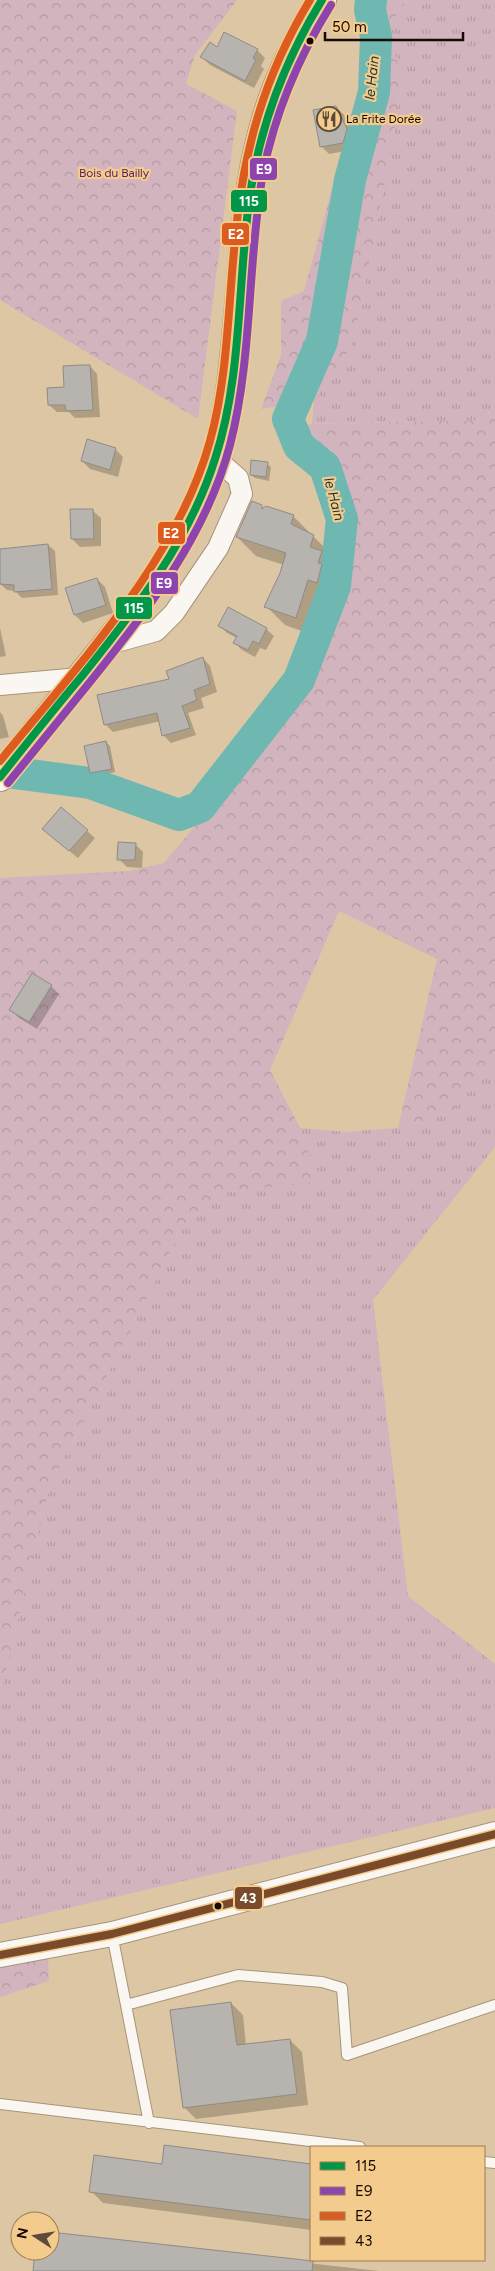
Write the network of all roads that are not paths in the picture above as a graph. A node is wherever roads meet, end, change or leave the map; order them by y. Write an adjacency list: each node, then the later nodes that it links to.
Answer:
1 (322, 0): 2 (main road)
2 (215, 458): 3 (main road); 3 (street)
3 (109, 644): 4 (main road)
4 (80, 678): 5 (street); 6 (main road)
5 (0, 685)
6 (0, 777)
7 (495, 1834): 8 (street)
8 (112, 1934): 9 (street); 10 (lane)
9 (0, 1955)
10 (126, 2005): 11 (lane); 13 (lane)
11 (495, 2005)
12 (0, 2104): 13 (lane)
13 (149, 2123): 14 (lane)
14 (351, 2146)

